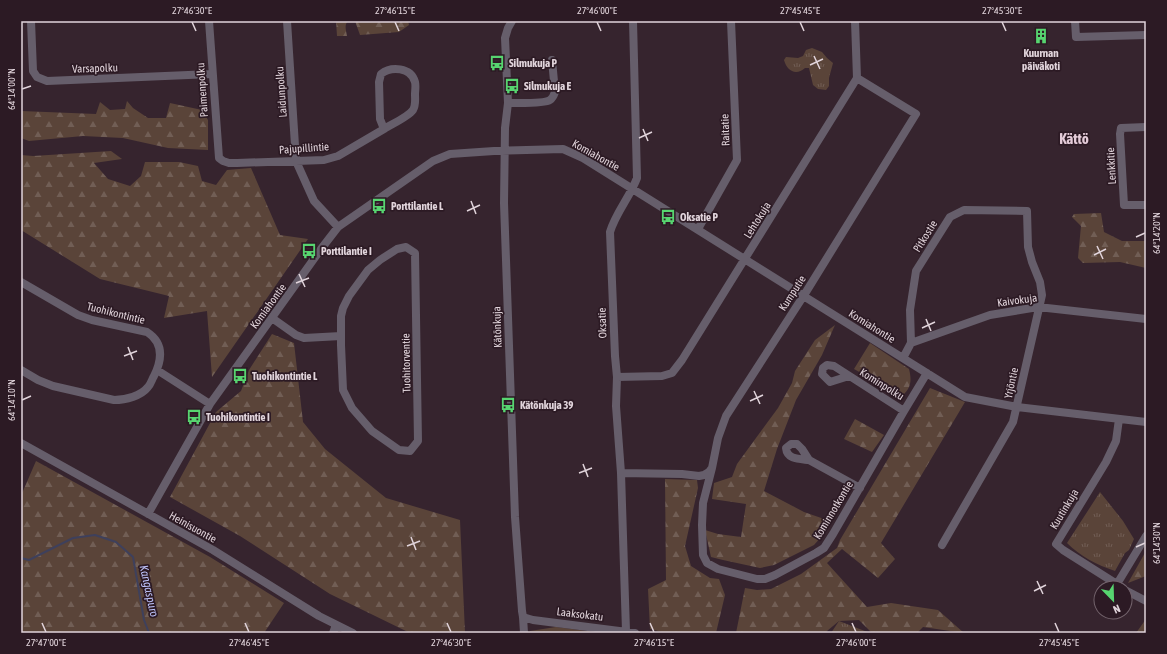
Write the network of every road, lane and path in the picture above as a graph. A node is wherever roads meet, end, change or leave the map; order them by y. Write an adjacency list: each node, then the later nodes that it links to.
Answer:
1 (31, 21): 11 (street, Varsapolku)
2 (209, 21): 11 (street, Paimenpolku)
3 (287, 21): 18 (street, Laidunpolku)
4 (512, 21): 13 (street, Kätönkuja)
5 (633, 21): 19 (street, Oksatie)
6 (731, 21): 23 (street, Raitatie)
7 (855, 21): 12 (street)
8 (1075, 21): 9 (street)
9 (1146, 35)
10 (552, 60): 13 (street)
11 (212, 74): 17 (street, Paimenpolku)
12 (858, 78): 24 (street, Lehtokuja); 26 (street, Kumputie)
13 (508, 103): 16 (street, Kätönkuja)
14 (1146, 127): 20 (street, Lenkkitie)
15 (384, 129): 15 (street, Pajupillintie); 18 (street, Pajupillintie)
16 (504, 150): 19 (street, Komiahontie); 22 (street, Komiahontie); 55 (street, Kätönkuja)
17 (219, 158): 18 (street, Pajupillintie)
18 (296, 161): 22 (street)
19 (633, 189): 23 (street, Komiahontie); 37 (street, Oksatie)
20 (1146, 205)
21 (1027, 211): 27 (street, Yrjöntie); 31 (street, Pitkostie)
22 (338, 227): 28 (street, Komiahontie)
23 (698, 229): 24 (street, Komiahontie)
24 (745, 260): 26 (street, Komiahontie); 37 (street, Lehtokuja)
25 (21, 282): 34 (street, Tuohikontintie)
26 (803, 296): 32 (street, Komiahontie); 45 (street, Kumputie)
27 (1038, 307): 29 (street, Kaivokuja); 31 (street, Kaivokuja); 39 (street, Yrjöntie)
28 (272, 318): 30 (street); 38 (street, Komiahontie)
29 (1146, 319)
30 (341, 336): 30 (street, Tuohitorventie)
31 (911, 343): 32 (street)
32 (903, 358): 35 (street, Komiahontie)
33 (21, 370): 34 (street, Tuohikontintie)
34 (157, 370): 38 (street)
35 (927, 373): 39 (street, Komiahontie); 40 (street, Kominnotkontie)
36 (849, 376): 40 (street, Kominpolku)
37 (617, 377): 46 (street, Oksatie)
38 (210, 404): 48 (street, Komiahontie)
39 (1017, 407): 41 (street, Komiahontie); 50 (street, Yrjöntie)
40 (904, 411): 47 (street, Kominnotkontie)
41 (1119, 419): 42 (street, Komiahontie); 51 (street, Kuutinkuja)
42 (1146, 422)
43 (21, 443): 48 (street, Heinisuontie)
44 (809, 460): 47 (street)
45 (712, 468): 46 (street); 47 (street, Kominnotkontie)
46 (621, 474): 57 (street, Oksatie)
47 (860, 488)
48 (148, 514): 56 (street, Heinisuontie)
49 (1146, 536): 52 (street)
50 (942, 544)
51 (1111, 580)
52 (1125, 580)
53 (1133, 593): 54 (street, Kuutinkuja)
54 (1146, 601)
55 (523, 617): 57 (street, Laaksokatu); 60 (street, Kätönkuja)
56 (336, 625): 58 (street); 59 (street, Heinisuontie)
57 (626, 631): 61 (street, Laaksokatu)
58 (333, 633)
59 (353, 633)
60 (524, 633)
61 (635, 633)

